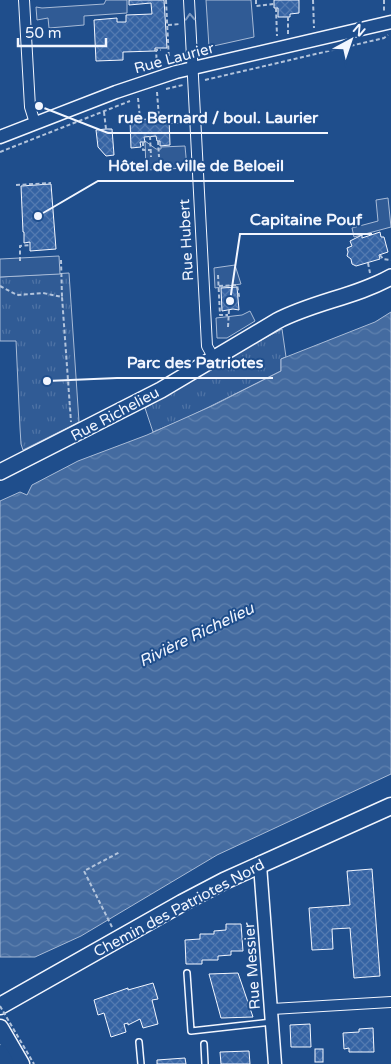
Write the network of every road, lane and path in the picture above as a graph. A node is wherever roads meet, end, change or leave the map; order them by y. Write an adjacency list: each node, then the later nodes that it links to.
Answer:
1 (24, 0): 28 (street)
2 (166, 0): 12 (path)
3 (188, 0): 19 (street, Rue Hubert, one-way to 3)
4 (256, 0): 7 (path)
5 (313, 0): 13 (path)
6 (384, 0): 10 (path)
7 (274, 4)
8 (276, 8): 15 (path)
9 (288, 17): 14 (path)
10 (388, 22): 19 (street, Rue Laurier); 20 (path)
11 (180, 24): 12 (path)
12 (166, 25): 16 (path)
13 (314, 28)
14 (288, 34)
15 (277, 36)
16 (168, 49): 17 (path); 18 (path)
17 (169, 62)
18 (157, 66)
19 (193, 68): 28 (street, Rue Laurier); 57 (street, Rue Hubert)
20 (206, 80)
21 (180, 86): 25 (path, Rue Laurier)
22 (138, 98): 26 (path)
23 (130, 101): 24 (path)
24 (104, 112): 30 (path); 36 (path)
25 (159, 118)
26 (140, 119)
27 (186, 122): 29 (path)
28 (35, 123): 32 (street, Rue Laurier)
29 (169, 123)
30 (106, 129)
31 (150, 136): 35 (path)
32 (0, 137)
33 (158, 141): 37 (path)
34 (143, 142): 35 (path)
35 (150, 150): 38 (path)
36 (0, 152)
37 (159, 157)
38 (151, 158)
39 (51, 183): 40 (path)
40 (16, 185)
41 (30, 245): 45 (path)
42 (380, 255): 44 (path)
43 (61, 260): 52 (path)
44 (391, 260)
45 (20, 261)
46 (368, 263): 49 (path)
47 (218, 275): 51 (path)
48 (391, 277): 57 (main road, Rue Richelieu)
49 (371, 279)
50 (0, 286): 52 (path)
51 (219, 286): 53 (path); 55 (path)
52 (62, 297): 58 (path)
53 (238, 297)
54 (228, 310): 55 (path)
55 (228, 315): 56 (path)
56 (228, 327)
57 (214, 358): 58 (main road, Rue Richelieu)
58 (77, 434): 59 (main road, Rue Richelieu)
59 (0, 472)
60 (391, 806): 62 (main road, Chemin des Patriotes Nord)
61 (120, 852): 63 (path)
62 (260, 865): 63 (main road, Chemin des Patriotes Nord); 67 (street, Rue Messier)
63 (118, 938): 66 (main road, Chemin des Patriotes Nord)
64 (187, 973): 68 (lane)
65 (391, 1002): 67 (street)
66 (0, 1006): 75 (path, bridge)
67 (272, 1009): 68 (street, Rue Messier)
68 (272, 1022): 78 (street, Rue Messier)
69 (0, 1028): 74 (main road)
70 (139, 1042): 76 (lane)
71 (204, 1044): 77 (lane)
72 (0, 1053): 73 (main road)
73 (6, 1064)
74 (21, 1064)
75 (34, 1064)
76 (142, 1064)
77 (205, 1064)
78 (276, 1064)

